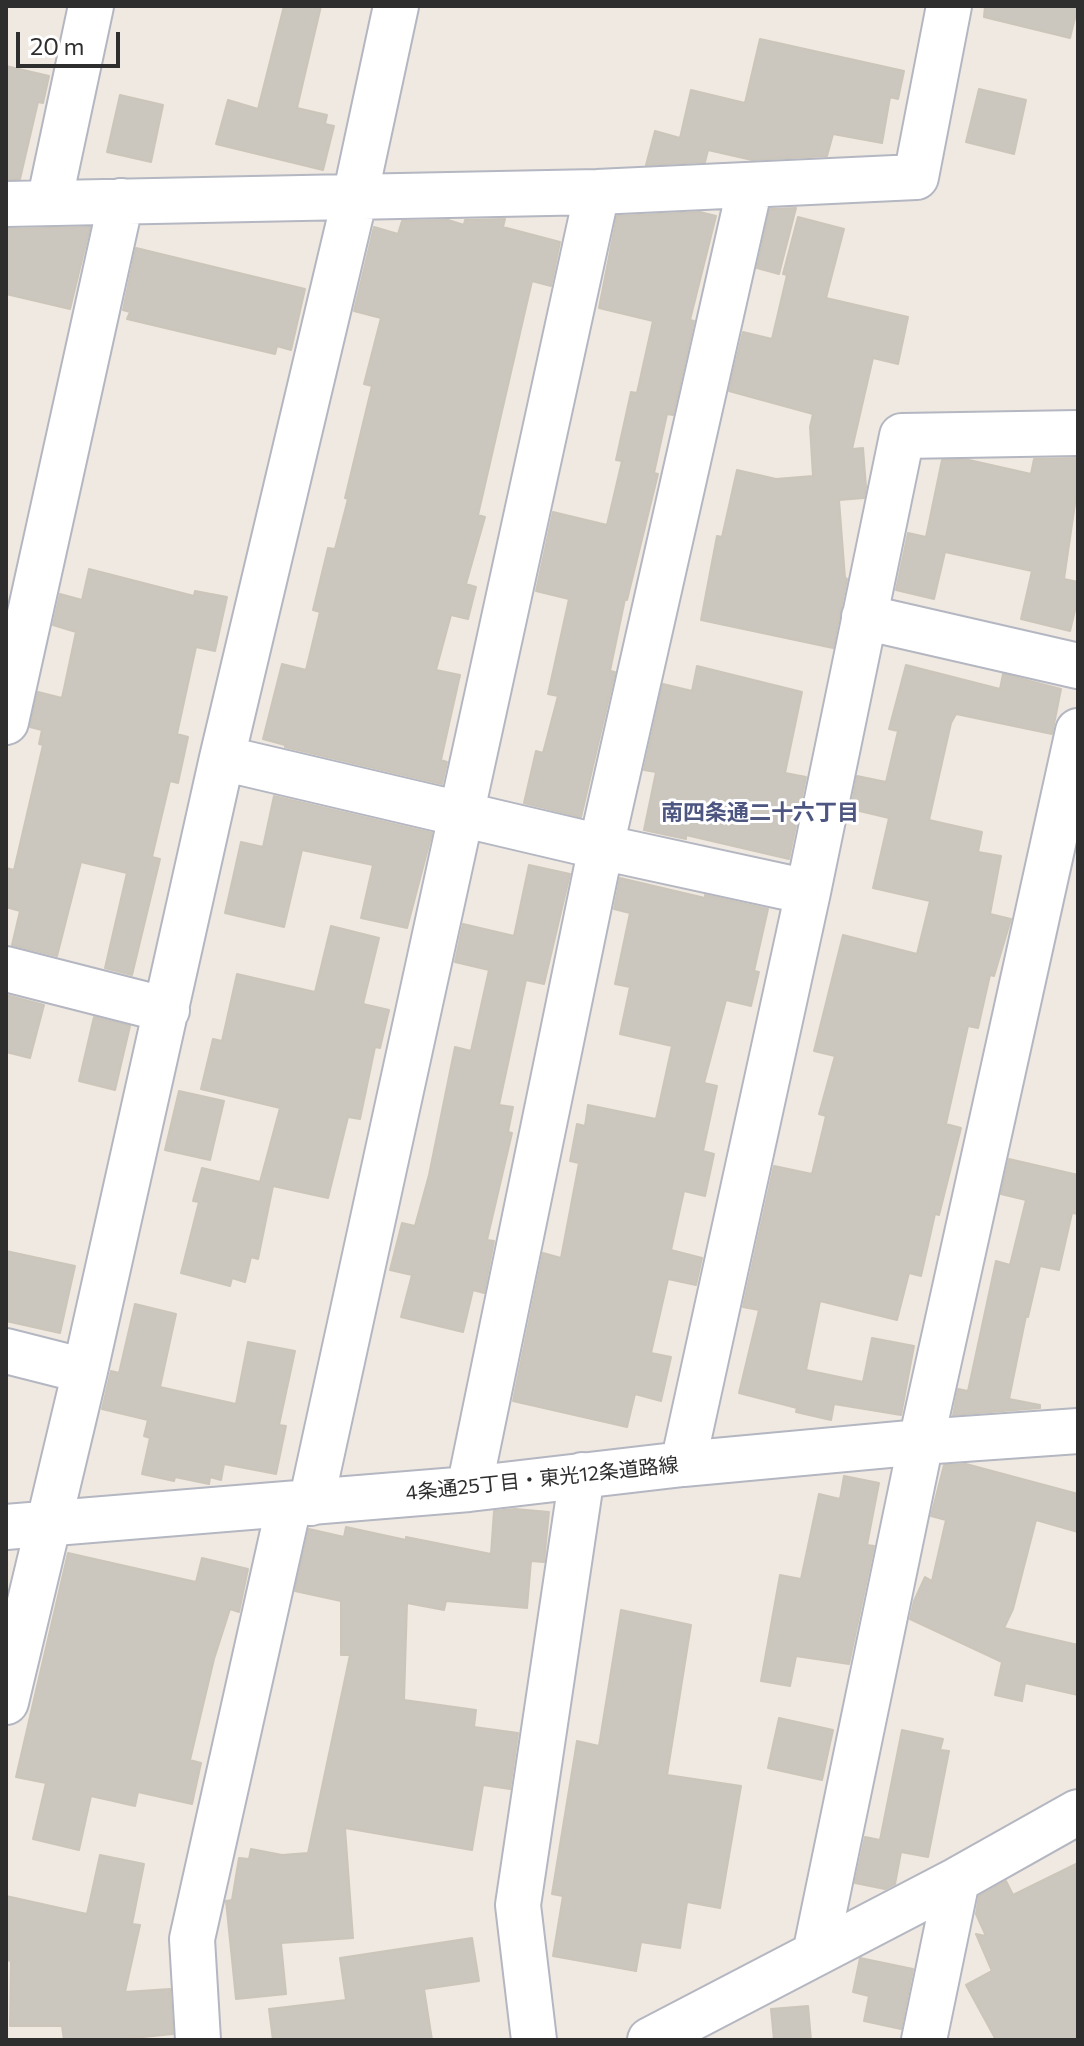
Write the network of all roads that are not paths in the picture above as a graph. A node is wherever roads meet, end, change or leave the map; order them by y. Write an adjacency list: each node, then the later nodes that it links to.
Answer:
1 (91, 6): 8 (street)
2 (396, 6): 6 (street)
3 (949, 6): 4 (street)
4 (750, 186): 5 (street); 17 (street)
5 (597, 192): 6 (street); 16 (street)
6 (355, 197): 7 (street); 15 (street)
7 (121, 201): 8 (street); 13 (street)
8 (49, 203): 9 (street)
9 (6, 204)
10 (1078, 433): 11 (street)
11 (864, 617): 12 (street); 18 (street)
12 (1078, 666)
13 (6, 722)
14 (1078, 731): 24 (street)
15 (222, 758): 16 (street); 20 (street)
16 (461, 815): 17 (street); 28 (street)
17 (601, 847): 18 (street); 27 (street)
18 (808, 892): 25 (street)
19 (6, 969): 20 (street)
20 (167, 1010): 22 (street)
21 (6, 1351): 22 (street)
22 (85, 1371): 29 (street)
23 (1078, 1431): 24 (street, 4条通25丁目・東光12条道路線)
24 (921, 1442): 25 (street, 4条通25丁目・東光12条道路線); 33 (street)
25 (683, 1464): 26 (street, 4条通25丁目・東光12条道路線)
26 (582, 1475): 27 (street, 4条通25丁目・東光12条道路線); 36 (street)
27 (469, 1489): 28 (street, 4条通25丁目・東光12条道路線)
28 (300, 1504): 29 (street, 4条通25丁目・東光12条道路線); 35 (street)
29 (27, 1525): 30 (street)
30 (6, 1702)
31 (1078, 1812): 32 (street)
32 (957, 1880): 33 (street); 38 (street)
33 (815, 1954): 34 (street)
34 (689, 2030): 37 (street)
35 (198, 2040)
36 (534, 2040)
37 (650, 2040)
38 (924, 2040)

